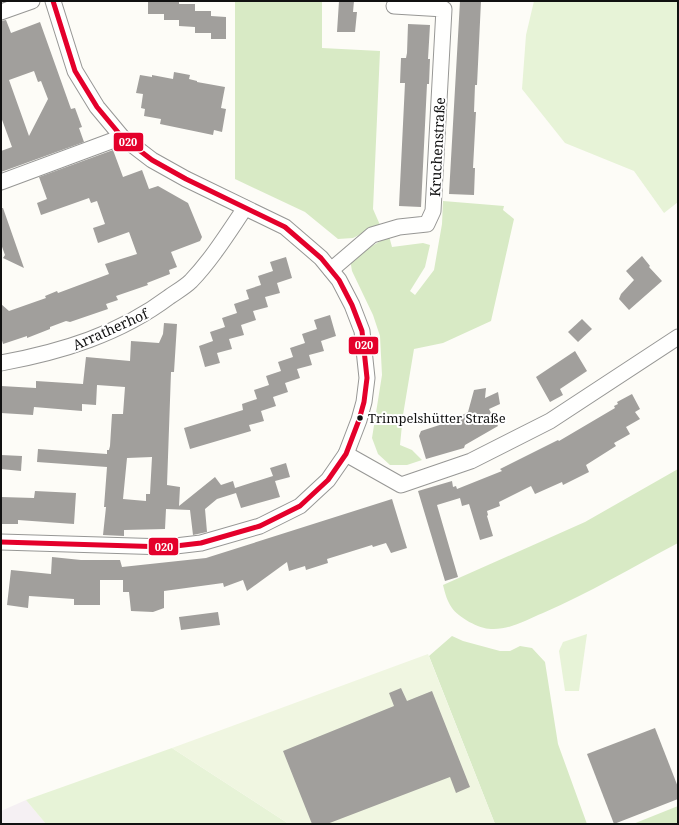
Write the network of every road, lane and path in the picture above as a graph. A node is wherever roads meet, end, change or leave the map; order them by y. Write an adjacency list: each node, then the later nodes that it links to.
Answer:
1 (32, 1): 4 (street)
2 (53, 1): 5 (street)
3 (394, 6): 8 (street, Kruchenstraße)
4 (1, 12)
5 (122, 137): 6 (street); 7 (street)
6 (1, 182)
7 (245, 208): 8 (street); 10 (street, Arratherhof)
8 (331, 270): 11 (street)
9 (678, 337): 11 (street)
10 (1, 363)
11 (346, 454): 12 (street)
12 (1, 542)

